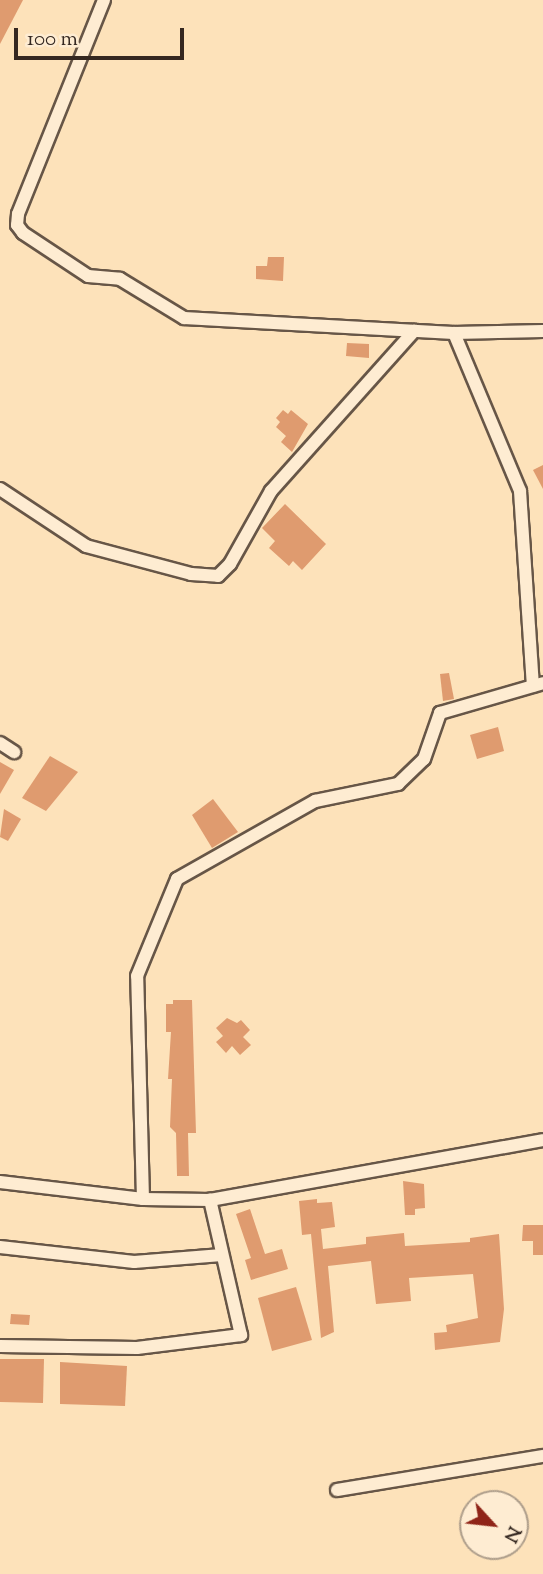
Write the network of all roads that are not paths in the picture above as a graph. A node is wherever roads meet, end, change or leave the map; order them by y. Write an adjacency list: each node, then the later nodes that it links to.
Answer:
1 (104, 0): 2 (street)
2 (414, 331): 4 (street); 5 (street)
3 (543, 331): 4 (street)
4 (454, 333): 6 (street)
5 (0, 489)
6 (538, 685): 11 (street)
7 (0, 743): 8 (street)
8 (14, 752)
9 (543, 1140): 12 (street)
10 (0, 1182): 11 (street)
11 (143, 1199): 12 (street)
12 (210, 1200): 14 (street)
13 (0, 1247): 14 (street)
14 (222, 1255): 15 (street)
15 (0, 1346)
16 (543, 1456): 17 (street)
17 (337, 1490)

